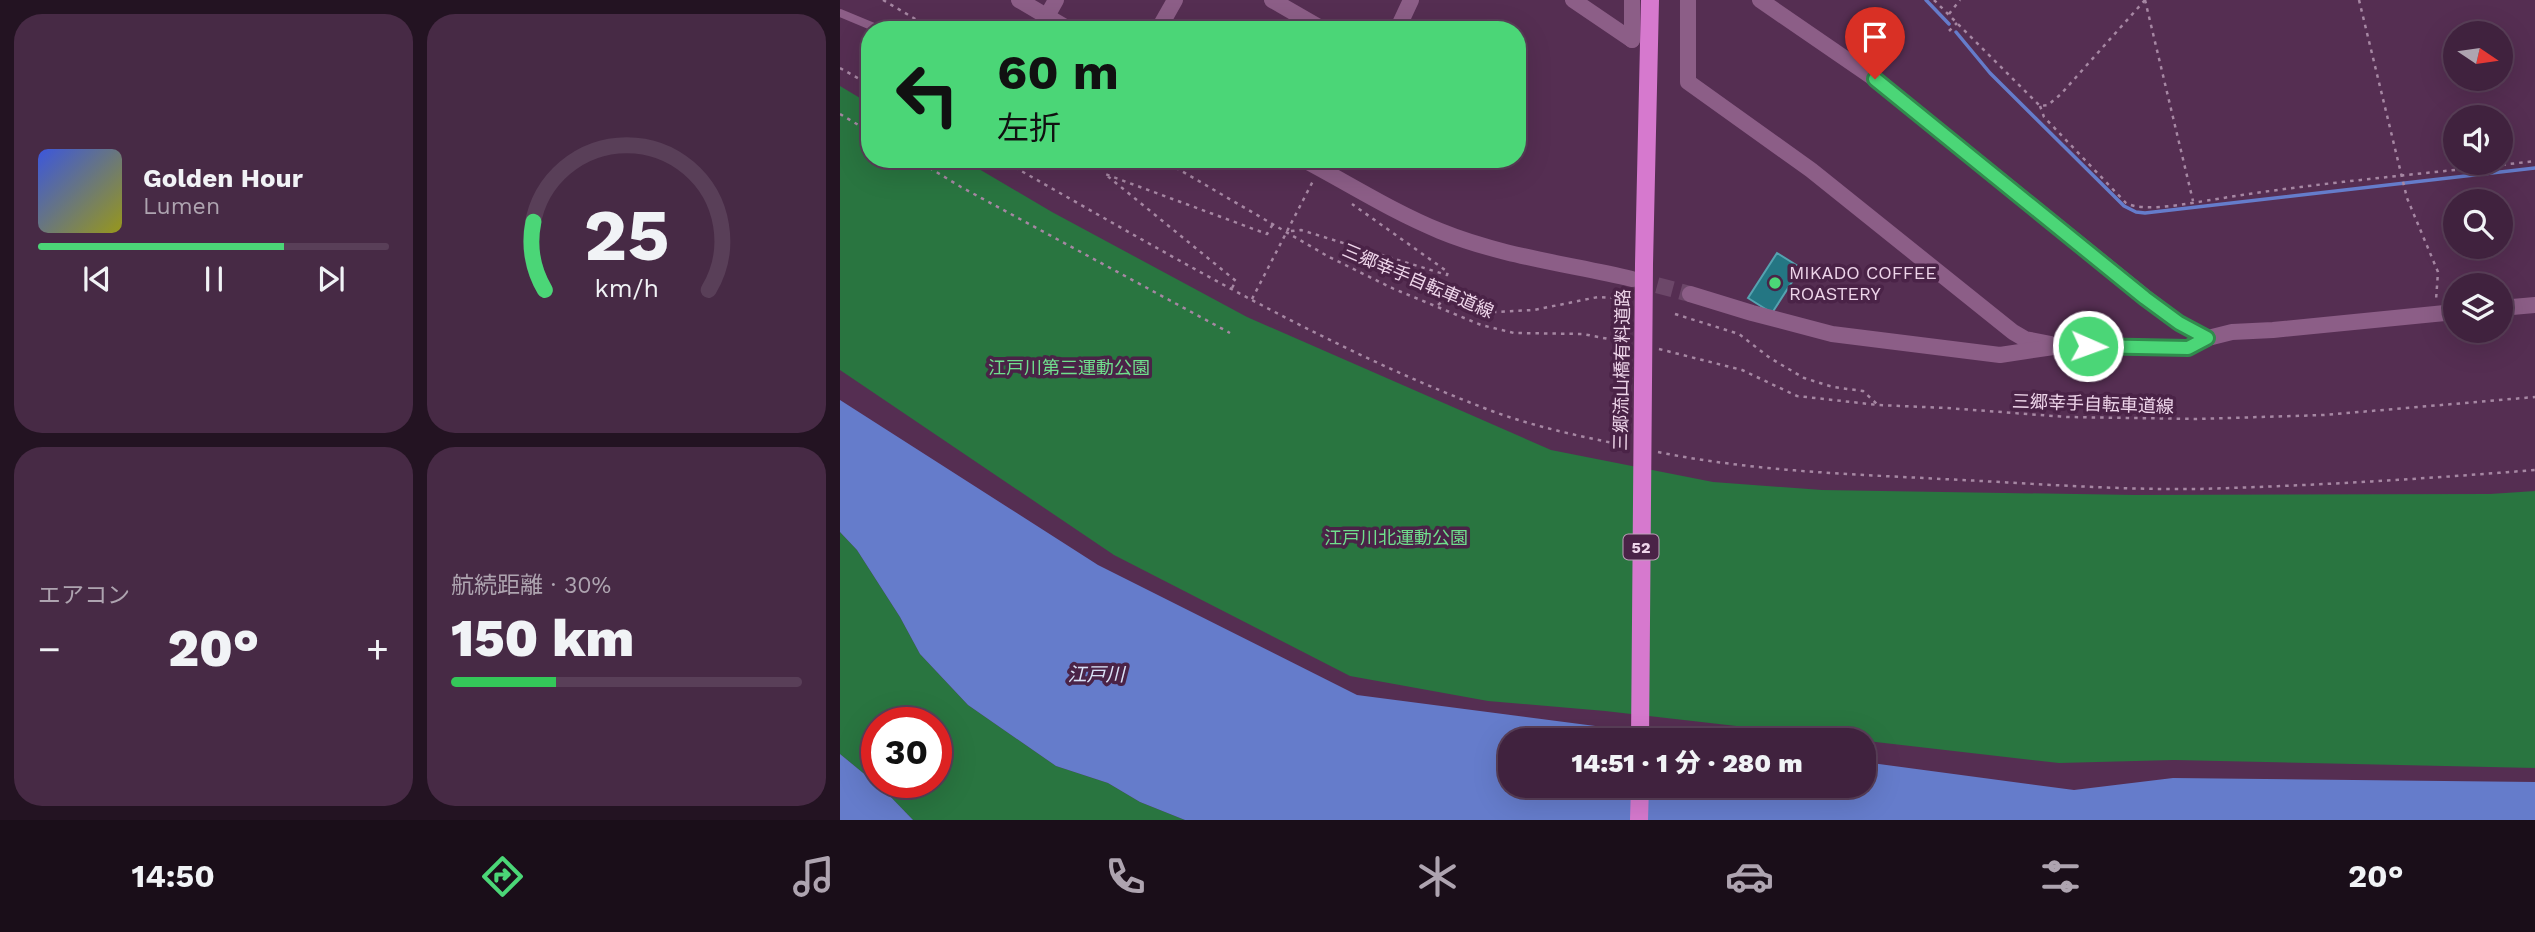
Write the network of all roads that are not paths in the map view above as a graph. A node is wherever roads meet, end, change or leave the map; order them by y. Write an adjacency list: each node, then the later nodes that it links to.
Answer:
1 (1019, 0): 12 (street)
2 (1056, 0): 12 (street)
3 (1175, 0): 14 (street)
4 (1272, 0): 15 (street)
5 (1411, 0): 16 (street)
6 (1573, 0): 7 (street)
7 (1632, 0)
8 (1688, 0): 25 (street)
9 (1760, 0): 24 (street)
10 (1650, 7): 26 (main road, 三郷流山橋有料道路 / 52)
11 (840, 13): 17 (lane)
12 (1047, 16): 13 (street)
13 (1055, 21)
14 (1163, 21)
15 (1308, 21)
16 (1400, 21)
17 (861, 22)
18 (1317, 168): 19 (street)
19 (1632, 279)
20 (1690, 294): 25 (street)
21 (2535, 305): 22 (street)
22 (2513, 307)
23 (2443, 313): 24 (street)
24 (2207, 338): 25 (street)
25 (2067, 345)
26 (1640, 728)
27 (1640, 798): 28 (main road)
28 (1639, 820)

